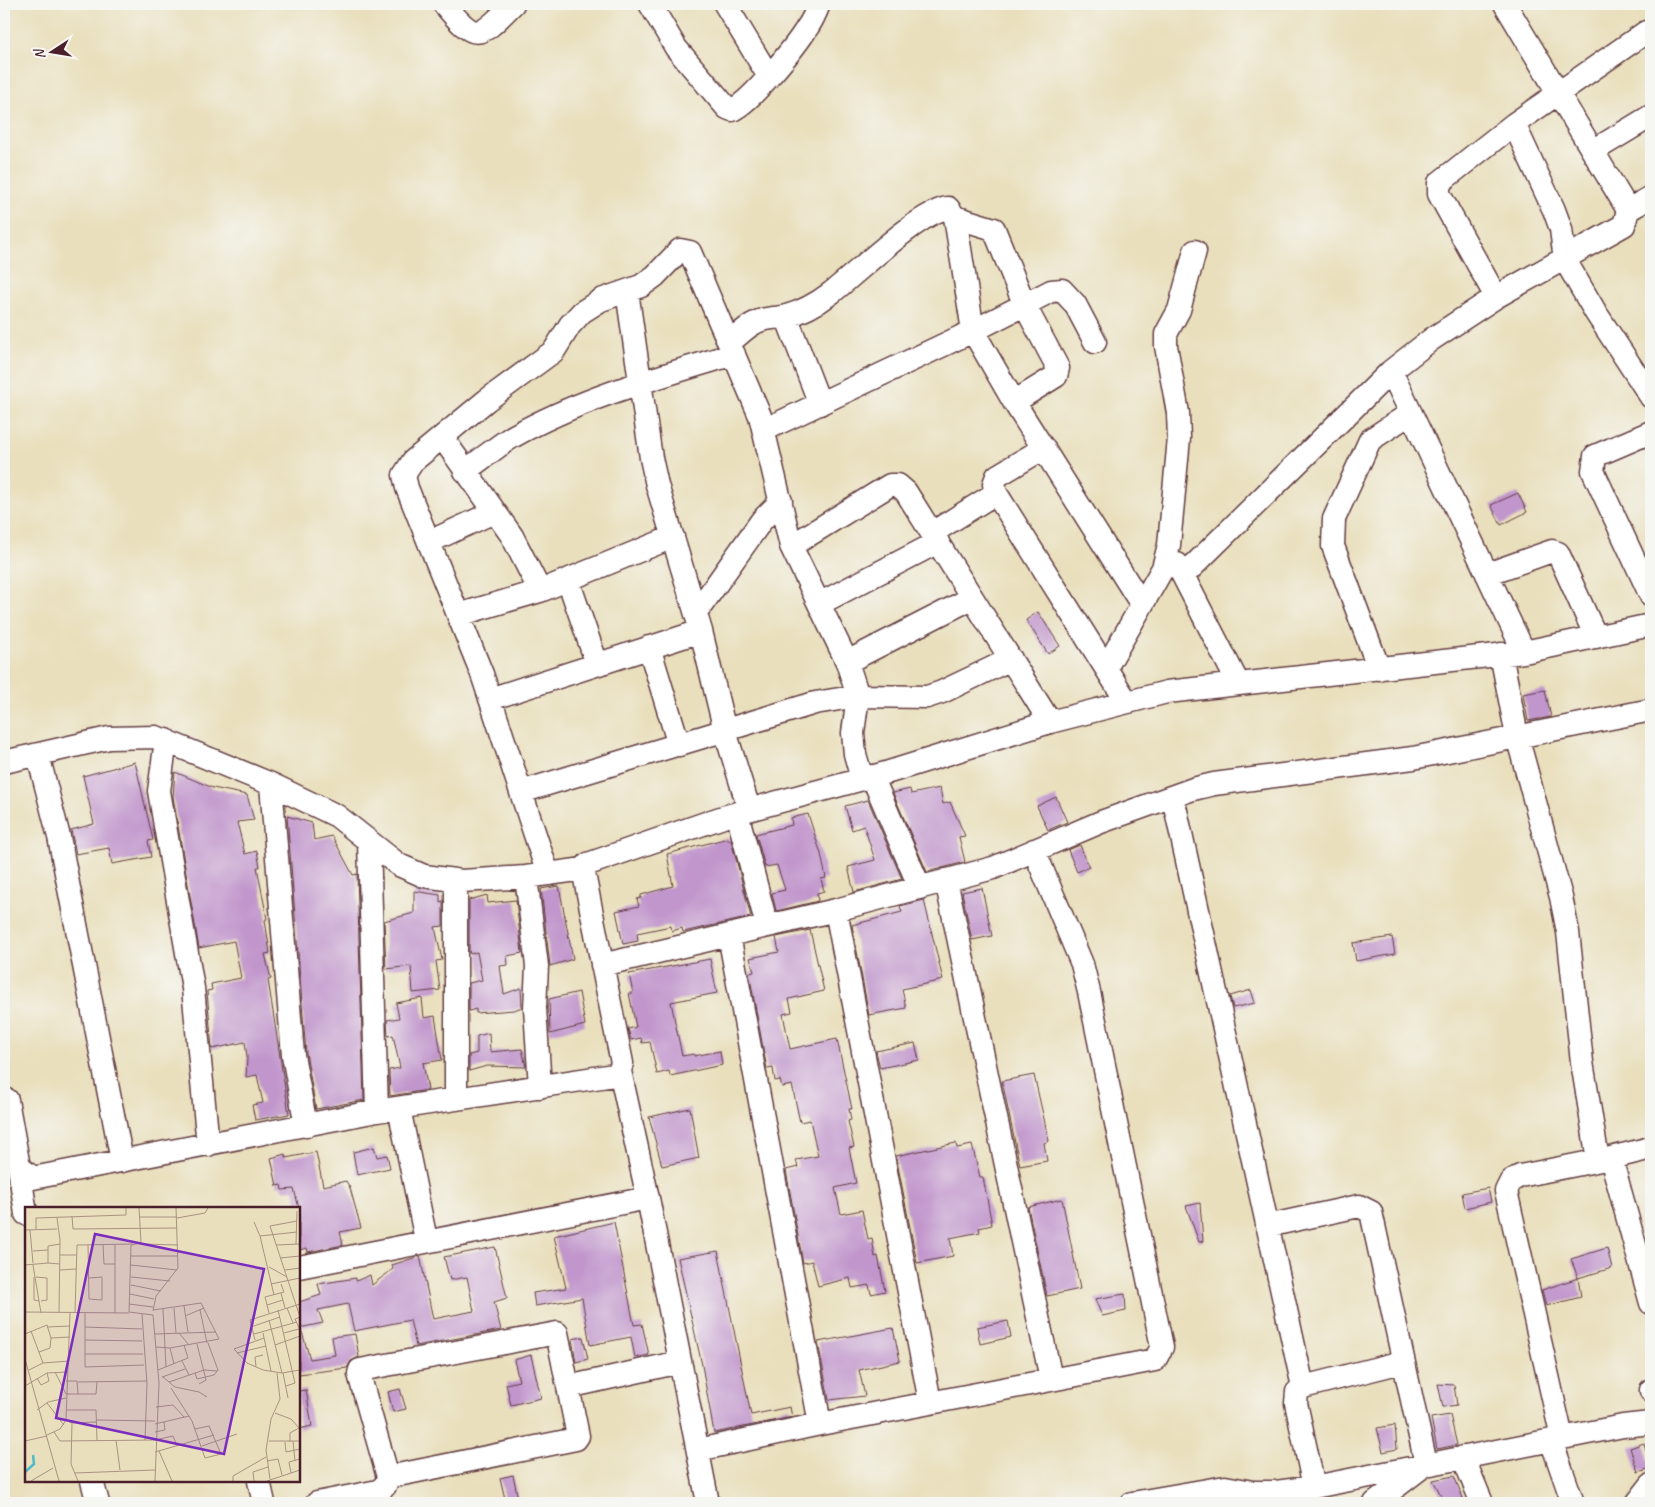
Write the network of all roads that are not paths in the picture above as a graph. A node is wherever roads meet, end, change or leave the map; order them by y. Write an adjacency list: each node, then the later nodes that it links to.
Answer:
1 (444, 4): 2 (street)
2 (513, 4)
3 (650, 4): 8 (street)
4 (726, 4): 8 (street)
5 (819, 4): 8 (street)
6 (1505, 4): 9 (street)
7 (1651, 32): 9 (street)
8 (768, 76)
9 (1559, 93): 11 (street); 12 (street)
10 (1651, 116): 12 (street)
11 (1514, 124): 17 (street); 19 (street)
12 (1593, 151): 14 (street)
13 (1651, 197): 14 (street)
14 (1628, 210): 17 (street)
15 (955, 217): 20 (street); 21 (street); 22 (street)
16 (1195, 252): 42 (street)
17 (1565, 260): 19 (street); 27 (street)
18 (627, 292): 24 (street); 26 (street); 33 (street)
19 (1496, 297): 25 (street)
20 (1024, 306): 22 (street); 23 (street); 28 (street)
21 (786, 316): 24 (street); 29 (street)
22 (974, 331): 28 (street); 29 (street)
23 (1095, 342)
24 (731, 349): 26 (street); 31 (street)
25 (1391, 371): 30 (street); 45 (street)
26 (640, 382): 35 (street); 39 (street)
27 (1651, 397)
28 (1014, 402): 34 (street)
29 (820, 404): 31 (street)
30 (1411, 413): 44 (street); 63 (street)
31 (764, 430): 37 (street)
32 (1651, 432): 48 (street)
33 (442, 437): 35 (street); 41 (street)
34 (1044, 448): 36 (street); 51 (street)
35 (465, 471): 38 (street)
36 (996, 493): 40 (street); 62 (street)
37 (781, 501): 43 (street); 53 (street)
38 (494, 512): 41 (street); 47 (street)
39 (673, 537): 46 (street); 53 (street)
40 (935, 538): 43 (street); 49 (street); 50 (street)
41 (428, 542): 52 (street)
42 (1169, 545): 45 (street); 51 (street)
43 (791, 546): 50 (street)
44 (1488, 574): 55 (street); 57 (street)
45 (1183, 576): 64 (street)
46 (568, 580): 47 (street); 61 (street)
47 (540, 591): 52 (street)
48 (1651, 596)
49 (972, 598): 59 (street); 60 (street)
50 (819, 604): 60 (street)
51 (1142, 605): 62 (street)
52 (458, 615): 66 (street)
53 (699, 622): 56 (street); 70 (street)
54 (1651, 625): 55 (street)
55 (1596, 637): 57 (street)
56 (650, 647): 61 (street); 73 (street)
57 (1524, 652): 58 (street)
58 (1502, 654): 63 (street); 71 (street)
59 (1011, 659): 65 (street); 69 (street)
60 (847, 662): 65 (street)
61 (597, 664): 66 (street)
62 (1106, 668): 67 (street)
63 (1379, 669): 64 (street)
64 (1238, 684): 67 (street)
65 (858, 696): 70 (street); 76 (street)
66 (490, 699): 78 (street)
67 (1127, 702): 69 (street)
68 (1651, 710): 71 (street)
69 (1050, 722): 76 (street)
70 (725, 731): 73 (street); 80 (street)
71 (1517, 736): 79 (street); 101 (street)
72 (166, 740): 74 (street); 77 (street); 99 (street)
73 (679, 745): 78 (street)
74 (38, 755): 75 (street); 102 (street)
75 (4, 762)
76 (867, 778): 80 (street); 88 (street)
77 (271, 784): 81 (street); 98 (street)
78 (521, 792): 84 (street)
79 (1173, 796): 82 (street); 106 (street)
80 (743, 811): 83 (street); 90 (street)
81 (369, 842): 87 (street); 97 (street)
82 (1034, 850): 86 (street); 112 (street)
83 (584, 868): 84 (street); 92 (street)
84 (548, 874): 85 (street)
85 (526, 877): 87 (street); 94 (street)
86 (946, 880): 88 (street); 112 (street)
87 (456, 881): 96 (street)
88 (920, 888): 89 (street)
89 (836, 910): 90 (street); 115 (street)
90 (767, 926): 91 (street)
91 (729, 935): 92 (street); 117 (street)
92 (602, 965): 93 (street)
93 (620, 1071): 94 (street); 104 (street)
94 (540, 1087): 96 (street)
95 (5, 1093): 103 (street)
96 (456, 1099): 97 (street)
97 (388, 1110): 98 (street); 107 (street)
98 (306, 1126): 99 (street)
99 (208, 1145): 102 (street)
100 (1651, 1148): 101 (street)
101 (1604, 1160): 109 (street); 118 (street)
102 (122, 1161): 103 (street)
103 (19, 1167): 105 (street)
104 (648, 1198): 107 (street); 110 (street)
105 (25, 1207)
106 (1267, 1226): 111 (street); 114 (street)
107 (426, 1240): 108 (street)
108 (300, 1267)
109 (1651, 1303)
110 (680, 1362): 113 (street); 119 (street)
111 (1402, 1362): 114 (street); 121 (street)
112 (1051, 1379): 115 (street)
113 (568, 1387): 122 (street); 122 (street)
114 (1303, 1387): 126 (street)
115 (930, 1402): 117 (street)
116 (1651, 1423): 118 (street)
117 (820, 1424): 119 (street)
118 (1556, 1439): 120 (street); 135 (street)
119 (698, 1450): 131 (street)
120 (1464, 1456): 121 (street); 134 (street)
121 (1426, 1464): 126 (street); 133 (street)
122 (388, 1477): 130 (street)
123 (92, 1482): 128 (street)
124 (259, 1482): 129 (street)
125 (1651, 1485): 136 (street)
126 (1314, 1487): 127 (street)
127 (1237, 1496): 132 (street)
128 (98, 1503)
129 (264, 1503)
130 (317, 1503)
131 (708, 1503)
132 (1134, 1503)
133 (1375, 1503)
134 (1482, 1503)
135 (1573, 1503)
136 (1637, 1503)

